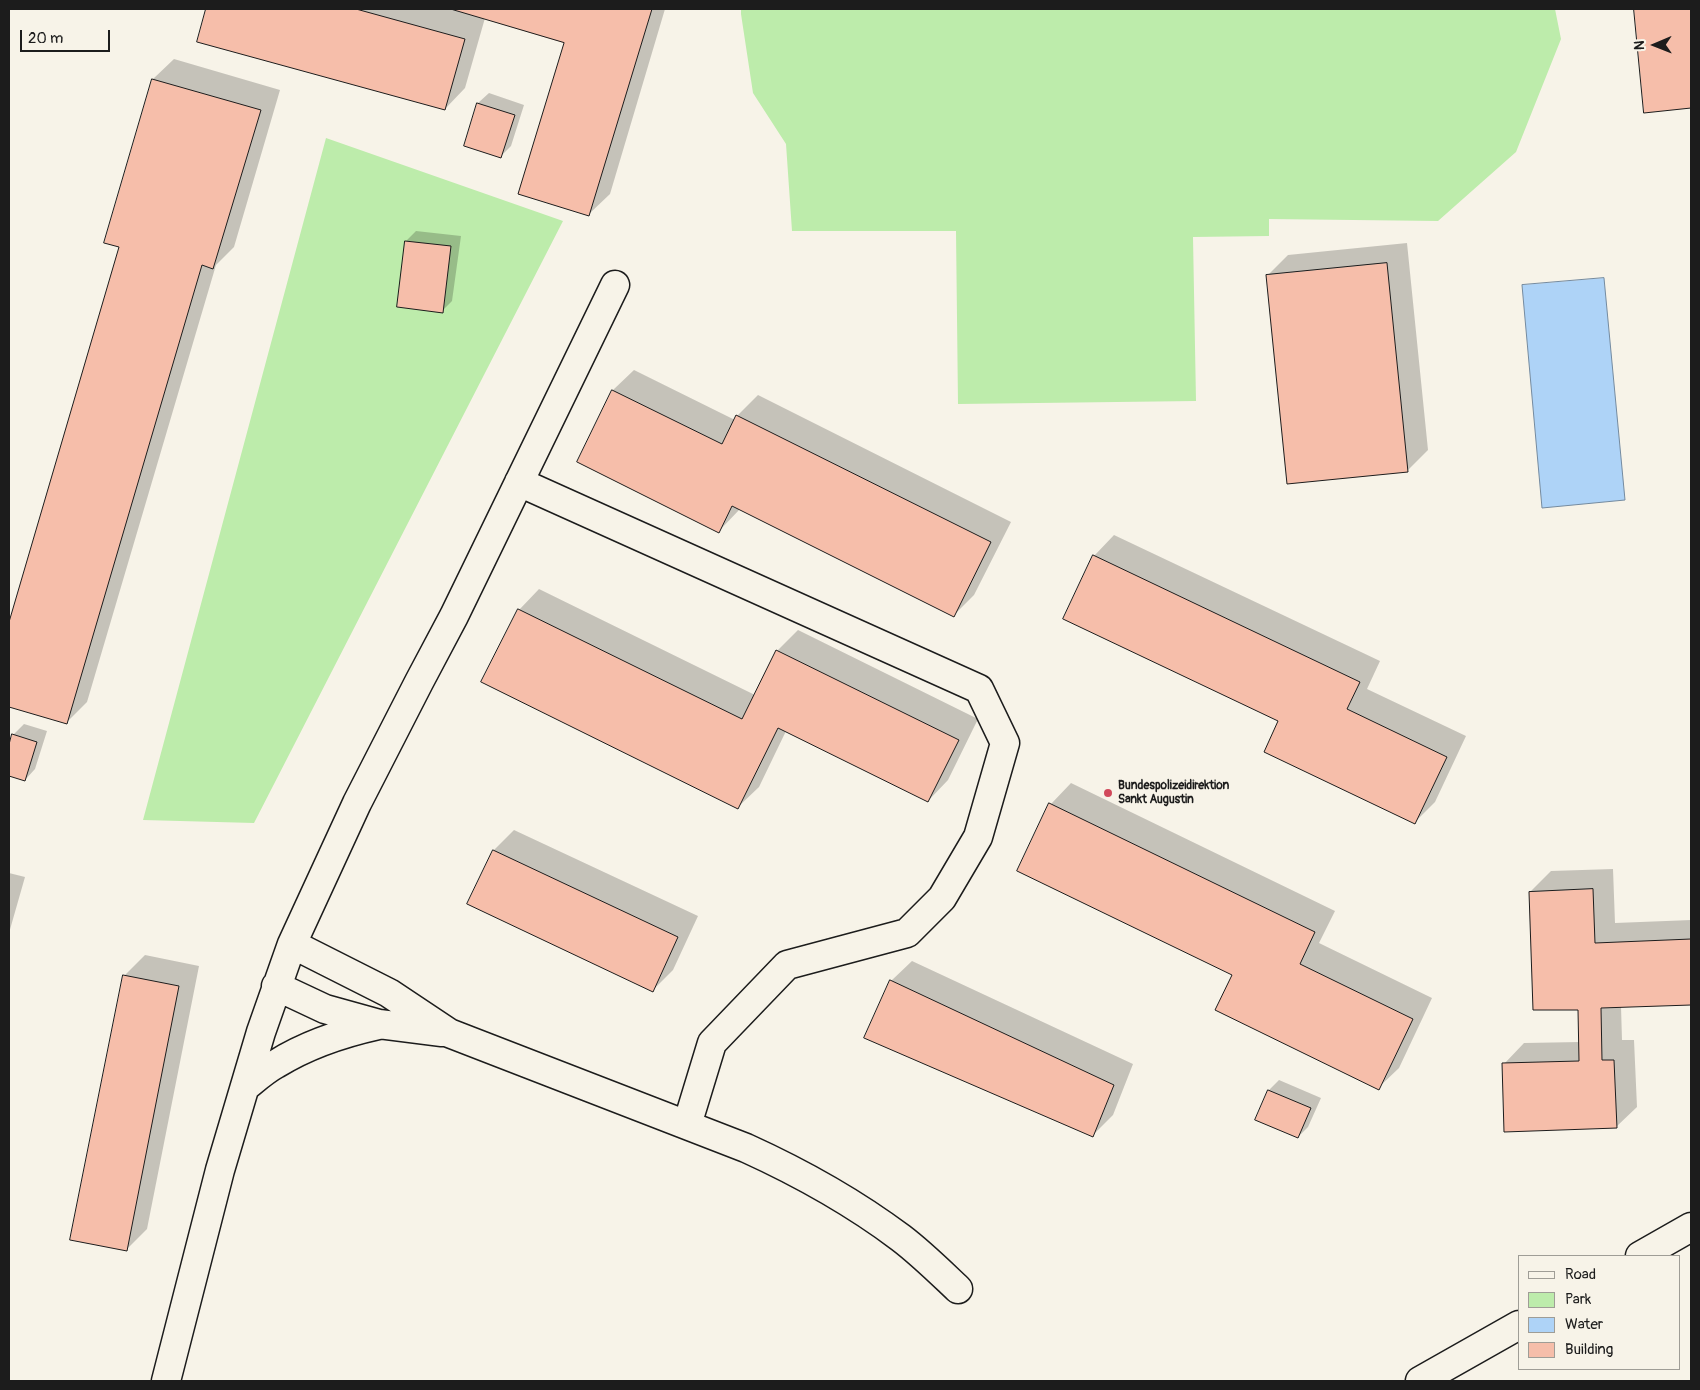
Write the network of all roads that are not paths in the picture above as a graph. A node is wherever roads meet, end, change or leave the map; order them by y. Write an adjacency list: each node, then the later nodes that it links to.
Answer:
1 (615, 285): 2 (street)
2 (519, 482): 3 (street); 8 (street)
3 (292, 944): 4 (street); 6 (street)
4 (276, 986): 5 (street); 7 (street)
5 (379, 1024): 6 (street); 7 (street)
6 (449, 1033): 8 (street)
7 (245, 1087): 13 (street)
8 (687, 1125): 11 (street)
9 (1691, 1227): 10 (street)
10 (1642, 1255)
11 (958, 1290)
12 (1518, 1326): 14 (street)
13 (166, 1381)
14 (1420, 1381)

